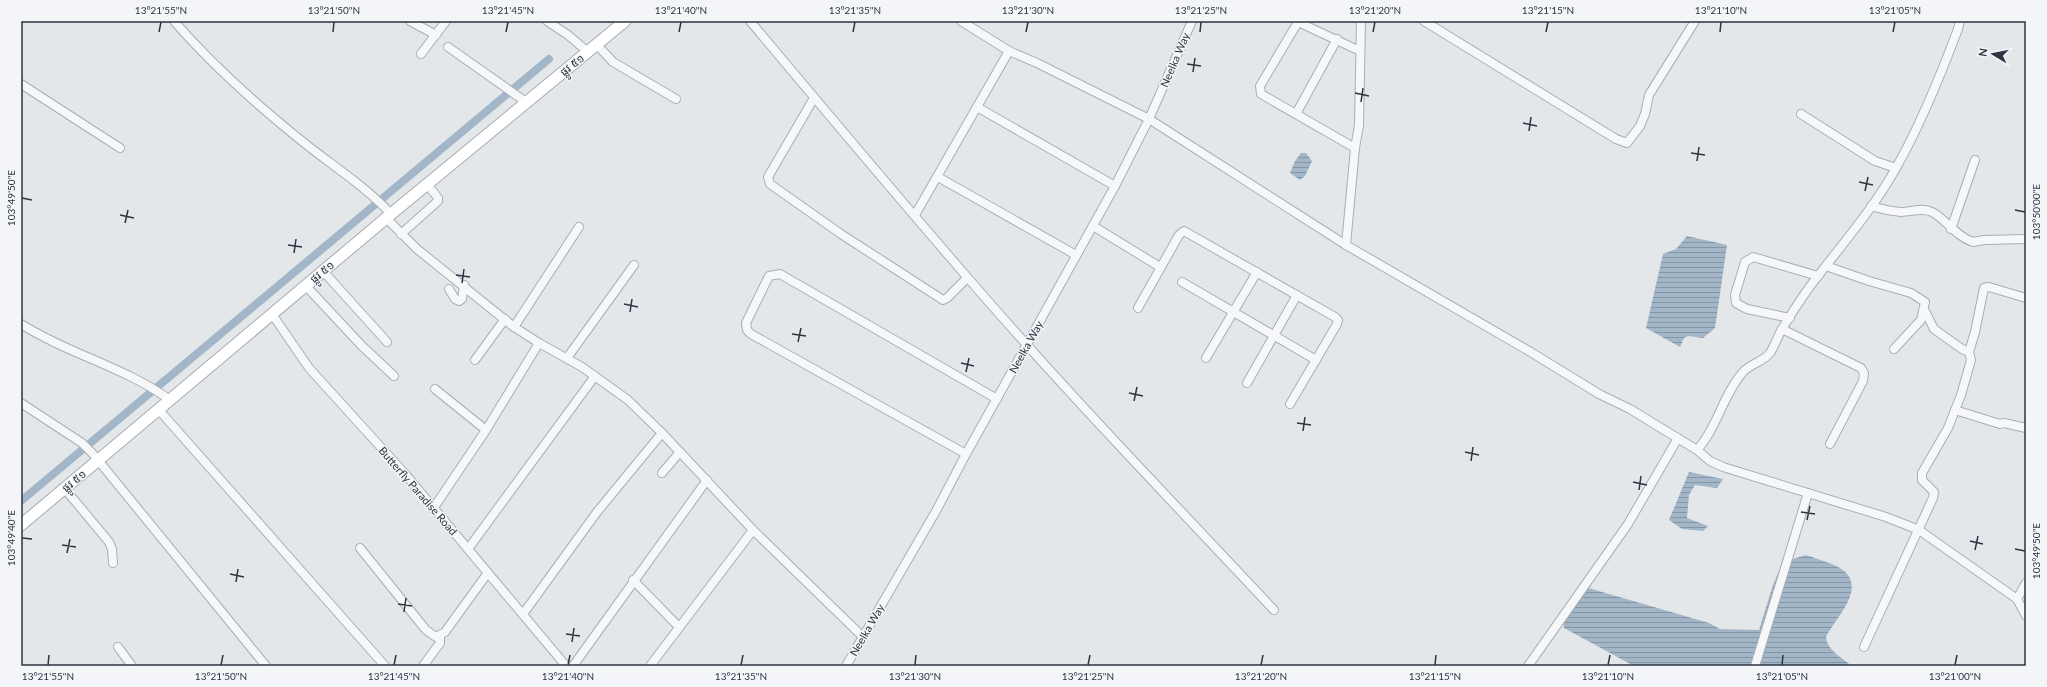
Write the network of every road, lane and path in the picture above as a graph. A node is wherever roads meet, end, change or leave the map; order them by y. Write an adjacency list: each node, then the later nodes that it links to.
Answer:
1 (174, 21): 38 (street)
2 (410, 21): 13 (street)
3 (446, 21): 13 (street)
4 (547, 21): 19 (street)
5 (625, 21): 16 (main road, ផ្លូវ ៥១)
6 (750, 21): 22 (street)
7 (961, 21): 17 (street)
8 (1192, 21): 28 (street, Neelka Way)
9 (1361, 21): 18 (street)
10 (1424, 21): 11 (street)
11 (1695, 21)
12 (1960, 21): 32 (street)
13 (436, 35): 20 (street)
14 (1336, 39): 18 (street); 26 (street); 26 (street)
15 (448, 47): 23 (street)
16 (599, 48): 19 (main road, ផ្លូវ ៥១); 24 (street)
17 (1009, 51): 25 (street); 28 (street)
18 (1360, 51): 30 (street)
19 (588, 52): 23 (main road, ផ្លូវ ៥១)
20 (421, 54)
21 (21, 84): 29 (street)
22 (814, 98): 37 (street); 51 (street)
23 (522, 99): 35 (main road, ផ្លូវ ៥១)
24 (676, 99)
25 (977, 107): 33 (street); 34 (street)
26 (1296, 114): 30 (street)
27 (1801, 114): 32 (street)
28 (1149, 120): 34 (street, Neelka Way); 43 (street)
29 (120, 148)
30 (1355, 148): 43 (street)
31 (1975, 160): 41 (street)
32 (1896, 168): 36 (street)
33 (938, 177): 37 (street); 44 (street)
34 (1116, 186): 39 (street, Neelka Way)
35 (432, 190): 38 (main road, ផ្លូវ ៥១); 38 (street)
36 (1871, 206): 41 (street); 46 (street)
37 (915, 215): 51 (street)
38 (392, 221): 50 (main road, ផ្លូវ ៥១); 53 (street)
39 (1093, 226): 44 (street, Neelka Way); 47 (street)
40 (579, 227): 65 (street)
41 (1951, 229): 42 (street)
42 (2026, 239)
43 (1346, 245): 90 (street)
44 (1076, 255): 70 (street, Neelka Way)
45 (634, 265): 73 (street)
46 (1826, 266): 49 (street); 59 (street)
47 (1160, 267): 48 (street); 58 (street)
48 (1257, 272): 56 (street); 60 (street)
49 (1818, 276): 62 (street); 62 (street)
50 (328, 277): 55 (main road, ផ្លូវ ៥១); 68 (street)
51 (967, 278): 70 (street)
52 (1182, 282): 60 (street)
53 (464, 285): 54 (street); 63 (street)
54 (449, 289)
55 (312, 293): 61 (main road, ផ្លូវ ៥១); 77 (street)
56 (1297, 295): 67 (street); 76 (street)
57 (2026, 298): 72 (street)
58 (1138, 308)
59 (1924, 309): 71 (street); 72 (street)
60 (1233, 311): 67 (street); 74 (street)
61 (275, 318): 82 (main road, ផ្លូវ ៥១); 100 (street, Butterfly Paradise Road)
62 (1790, 318): 66 (street)
63 (505, 320): 65 (street); 75 (street)
64 (21, 324): 82 (street)
65 (514, 327): 69 (street)
66 (1782, 329): 91 (street); 92 (street)
67 (1275, 336): 76 (street); 79 (street)
68 (388, 342)
69 (539, 343): 73 (street); 88 (street)
70 (1027, 345): 81 (street, Neelka Way); 111 (street)
71 (1894, 350)
72 (1969, 352): 86 (street)
73 (567, 358): 78 (street)
74 (1206, 358)
75 (475, 360)
76 (1316, 360): 84 (street)
77 (394, 376)
78 (595, 376): 89 (street); 105 (street)
79 (1247, 383)
80 (435, 389): 88 (street)
81 (997, 399): 94 (street, Neelka Way); 94 (street)
82 (170, 400): 85 (main road, ផ្លូវ ៥១)
83 (21, 403): 95 (street)
84 (1290, 404)
85 (159, 410): 95 (main road, ផ្លូវ ៥១); 121 (street)
86 (1955, 410): 87 (street); 103 (street)
87 (2026, 428)
88 (486, 430): 100 (street)
89 (662, 433): 93 (street); 112 (street)
90 (1678, 438): 92 (street); 127 (street)
91 (1830, 444)
92 (1697, 450): 99 (street)
93 (680, 452): 96 (street); 97 (street)
94 (966, 454): 116 (street, Neelka Way)
95 (95, 458): 98 (main road, ផ្លូវ ៥១); 120 (street)
96 (662, 473)
97 (707, 480): 102 (street); 108 (street)
98 (65, 489): 101 (main road, ផ្លូវ ៥១); 106 (street)
99 (1808, 493): 103 (street); 128 (street)
100 (433, 509): 105 (street, Butterfly Paradise Road)
101 (21, 525)
102 (753, 530): 114 (street); 116 (street)
103 (1919, 530): 110 (street); 117 (street)
104 (360, 548): 115 (street)
105 (468, 549): 107 (street, Butterfly Paradise Road)
106 (113, 563)
107 (487, 574): 112 (street, Butterfly Paradise Road); 115 (street)
108 (633, 580): 114 (street); 124 (street)
109 (2026, 583): 110 (street)
110 (2017, 599): 113 (street)
111 (1274, 610)
112 (524, 614): 123 (street, Butterfly Paradise Road)
113 (2026, 616)
114 (679, 627): 125 (street)
115 (440, 636): 122 (street)
116 (863, 637): 126 (street, Neelka Way)
117 (1864, 647)
118 (118, 648): 119 (street)
119 (132, 666)
120 (266, 666)
121 (385, 666)
122 (423, 666)
123 (566, 666)
124 (573, 666)
125 (650, 666)
126 (846, 666)
127 (1528, 666)
128 (1755, 666)

